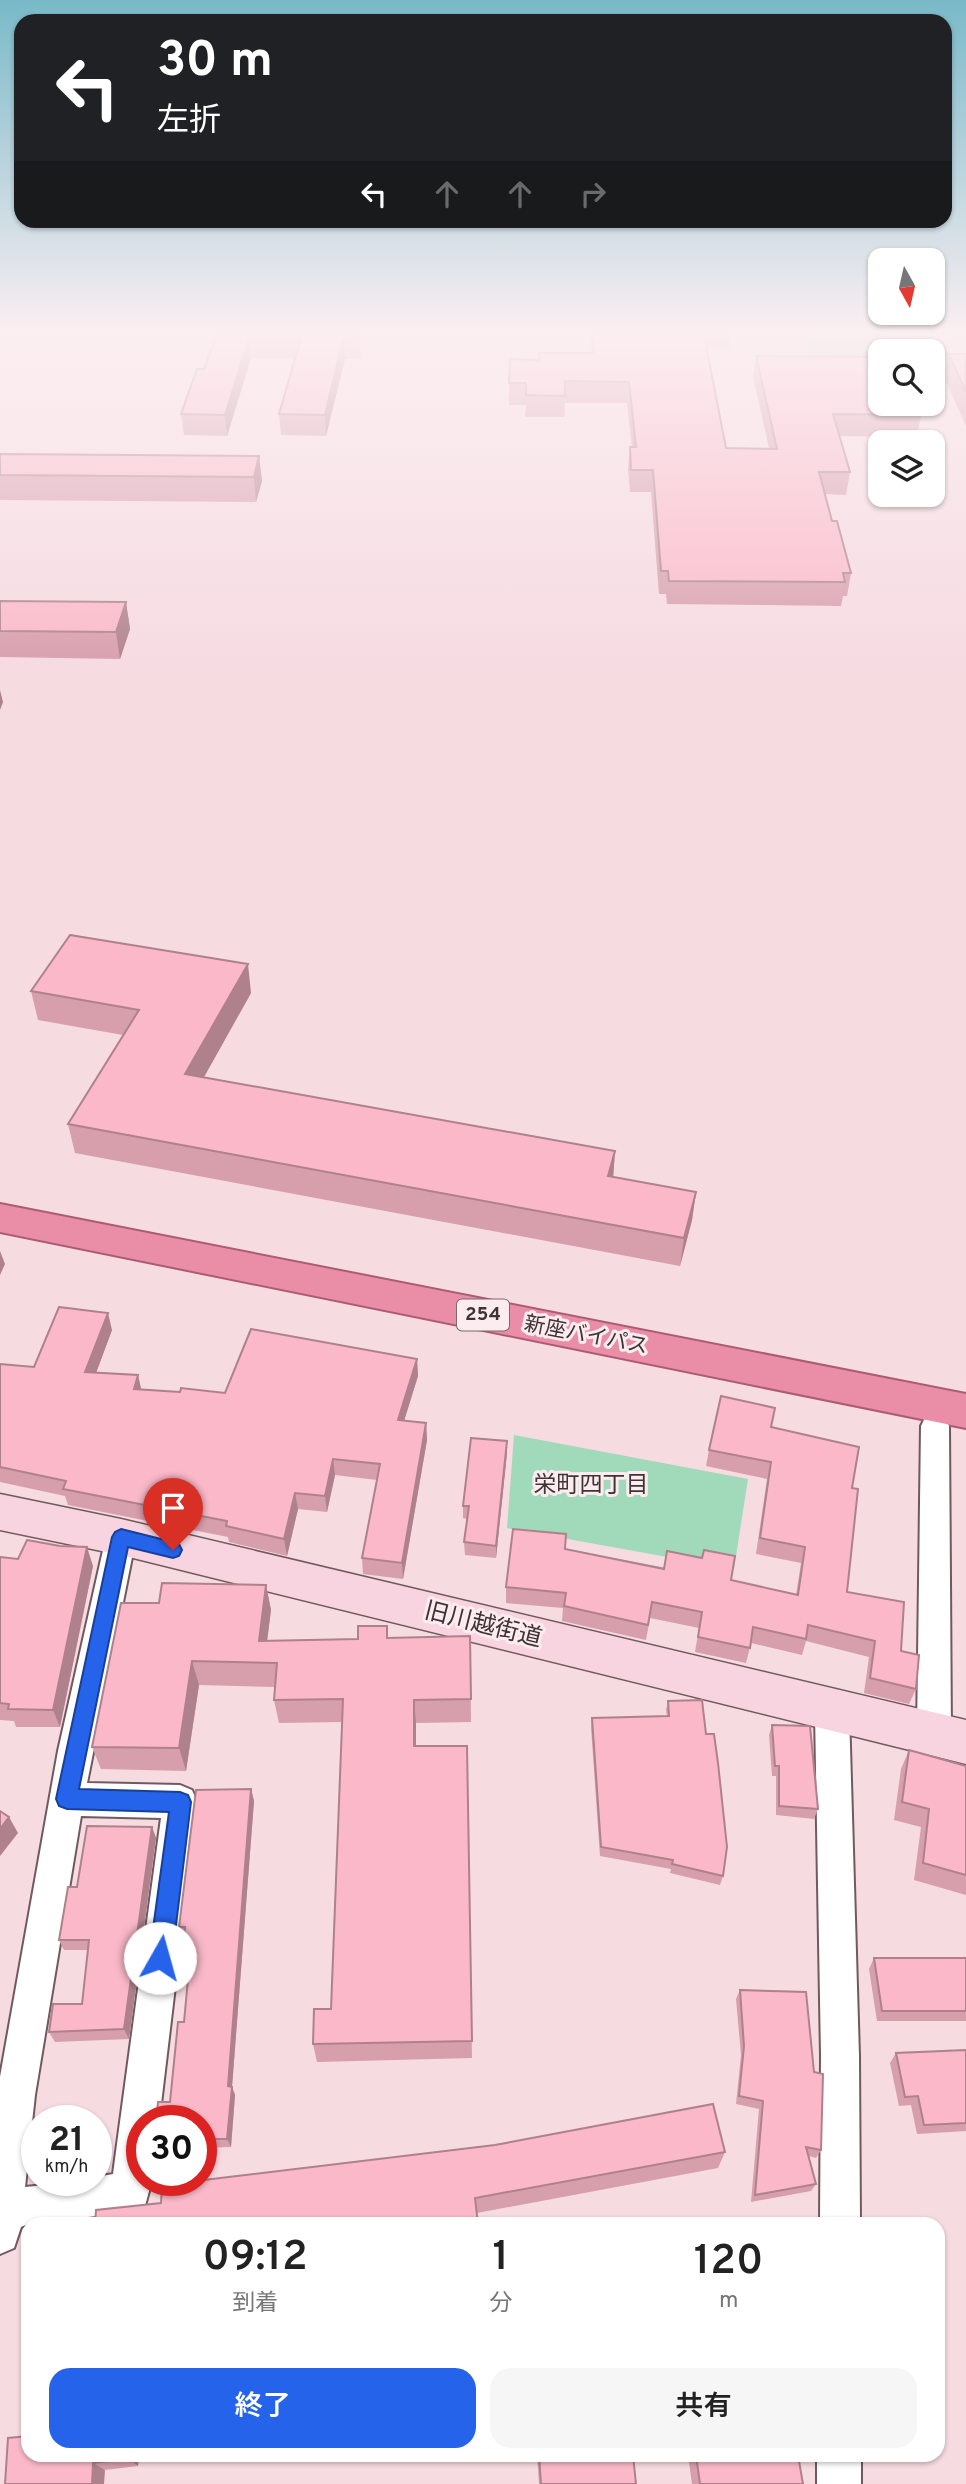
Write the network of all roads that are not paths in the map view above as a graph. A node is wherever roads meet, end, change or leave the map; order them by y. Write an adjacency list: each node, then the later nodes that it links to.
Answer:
1 (0, 1218): 3 (highway, 新座バイパス / 254)
2 (0, 1244): 3 (highway, 新座バイパス / 254)
3 (956, 1423): 7 (street)
4 (0, 1512): 5 (main road, 旧川越街道)
5 (121, 1537): 6 (main road, 旧川越街道); 8 (street)
6 (832, 1712): 7 (main road, 旧川越街道); 12 (street)
7 (950, 1738)
8 (67, 1799): 9 (street); 11 (street)
9 (8, 2096): 13 (street)
10 (21, 2217): 13 (street)
11 (23, 2217)
12 (840, 2217)
13 (1, 2222)
14 (839, 2462): 15 (street)
15 (839, 2484)

